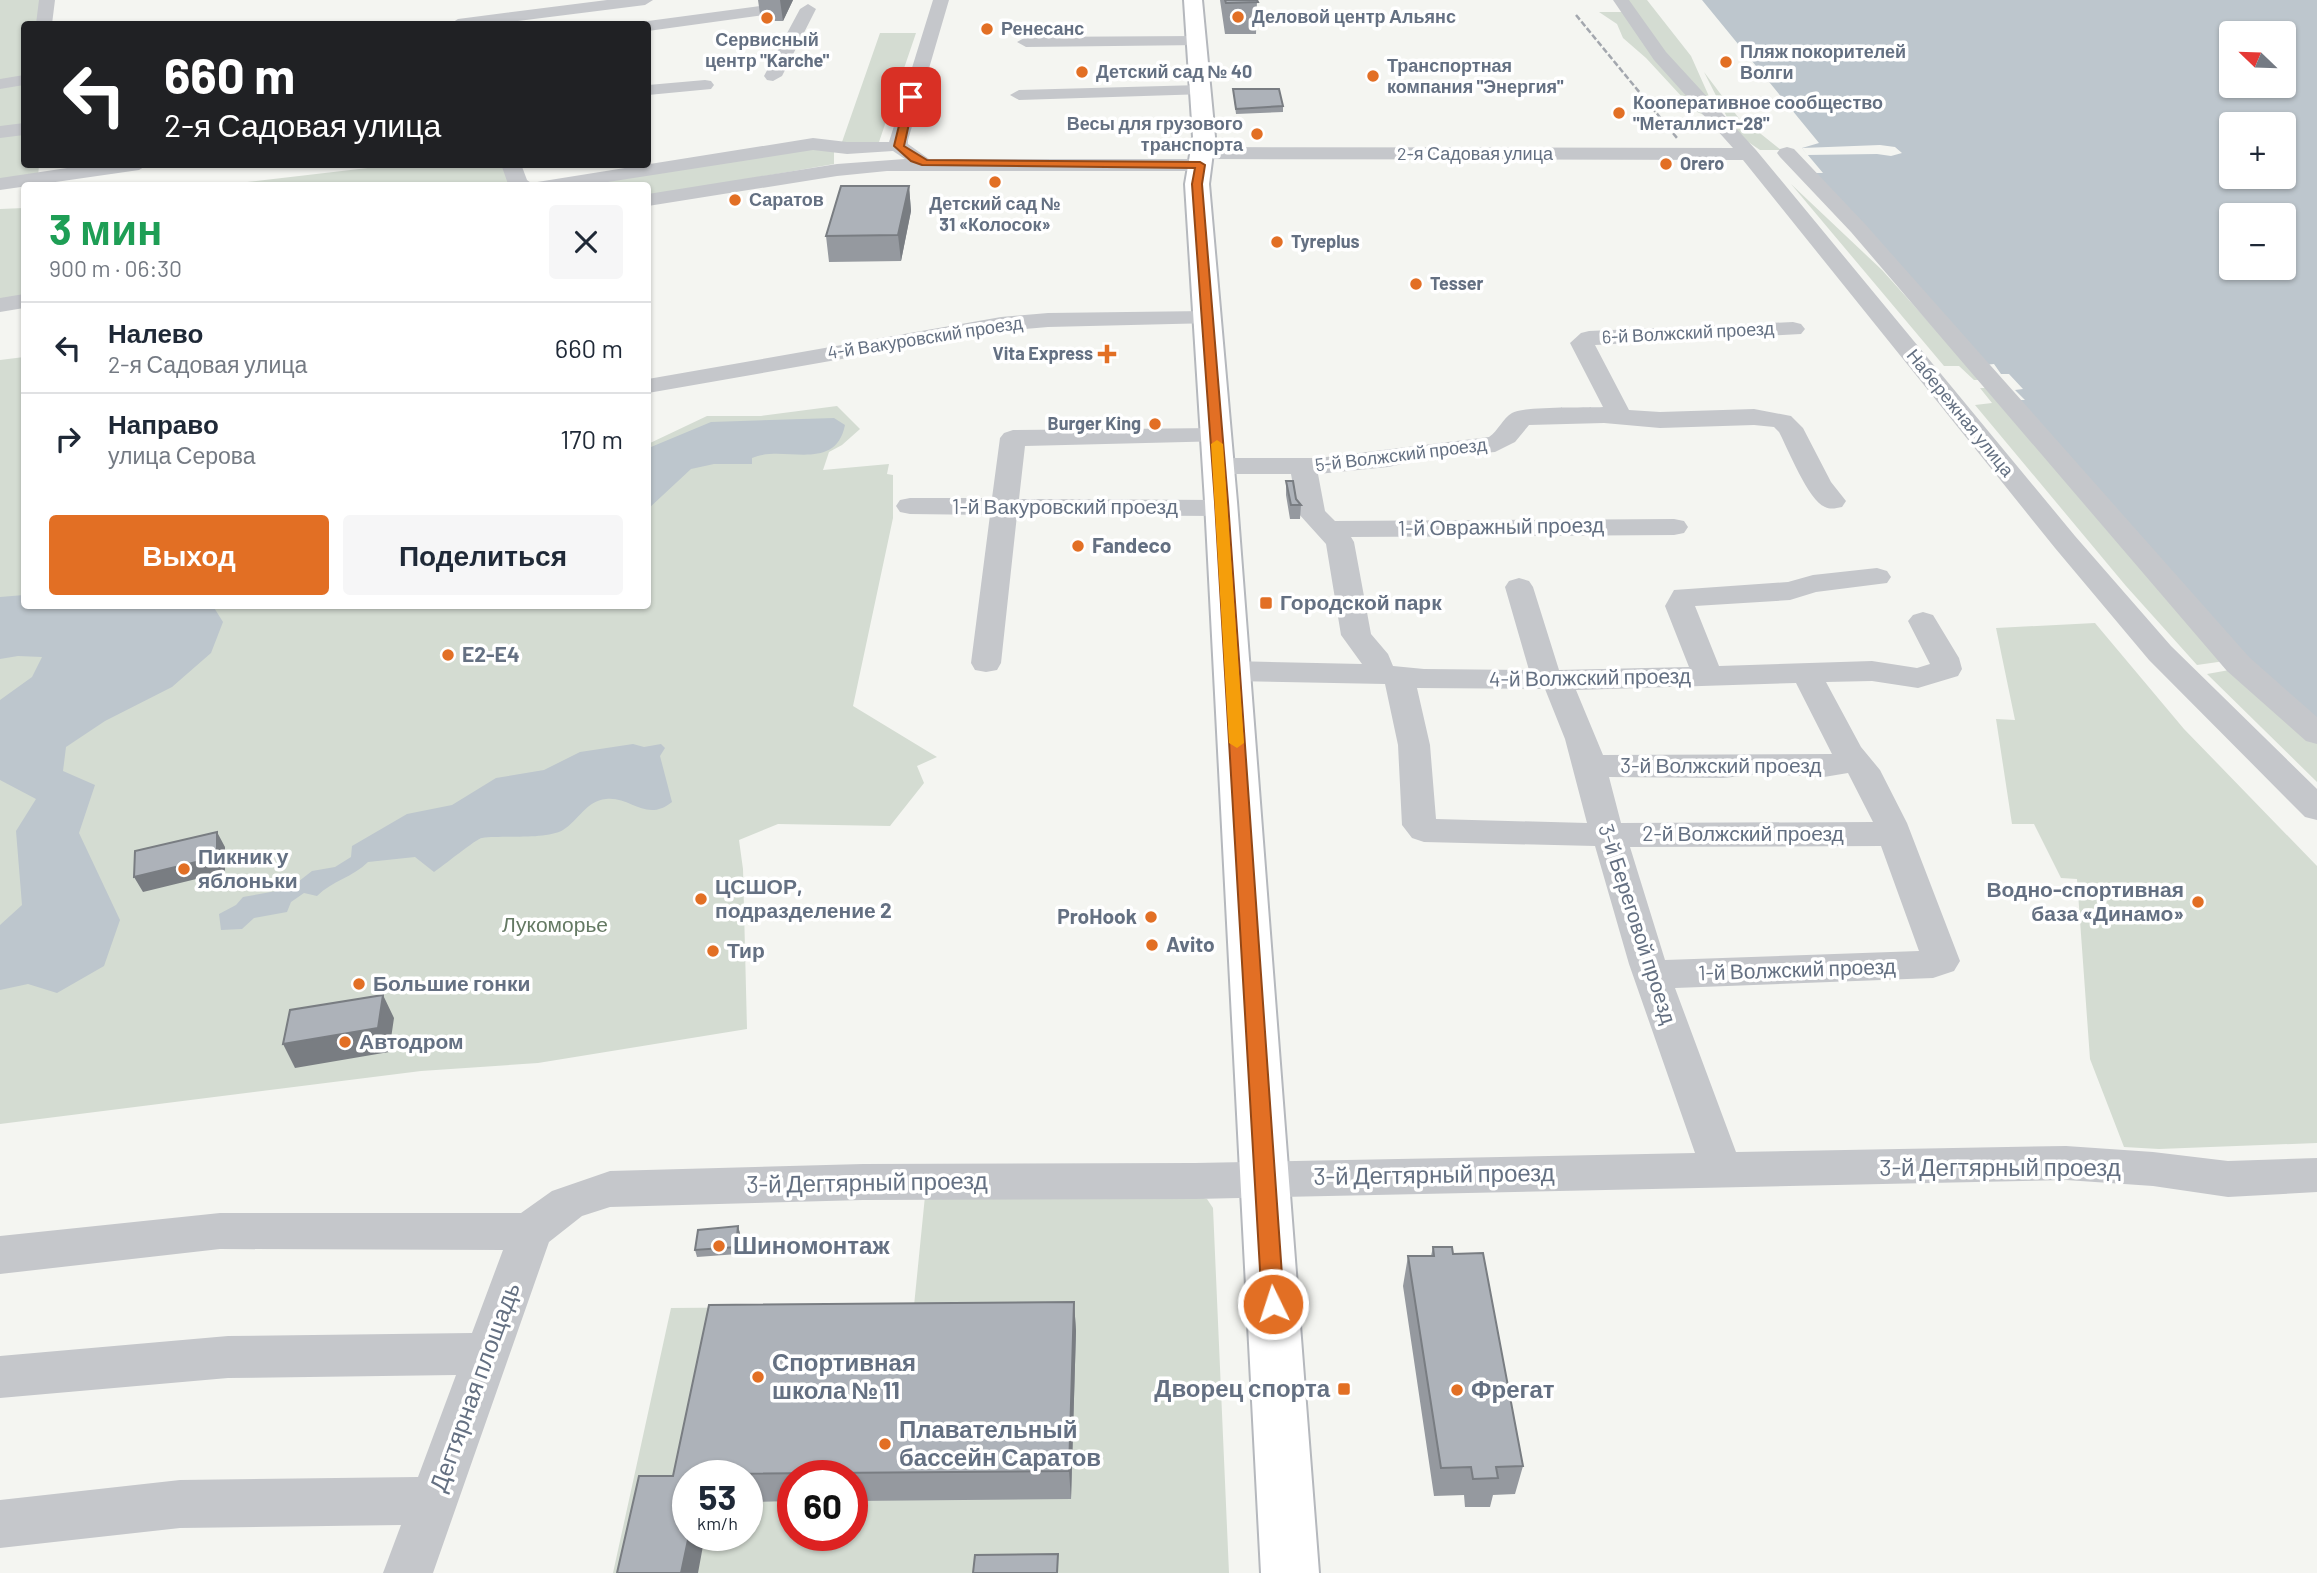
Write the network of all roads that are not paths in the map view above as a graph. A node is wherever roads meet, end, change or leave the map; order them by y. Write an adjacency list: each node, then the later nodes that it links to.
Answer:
1 (47, 0): 8 (street)
2 (645, 0): 9 (street)
3 (781, 0): 10 (street)
4 (941, 0): 22 (street)
5 (1193, 0): 12 (main road)
6 (1620, 0): 24 (street, Набережная улица)
7 (808, 9): 13 (street)
8 (44, 21)
9 (461, 21)
10 (651, 26)
11 (1026, 41): 12 (street)
12 (1196, 41): 18 (main road)
13 (773, 76)
14 (21, 80): 15 (street)
15 (0, 84)
16 (705, 85): 17 (street)
17 (651, 90)
18 (1200, 90): 19 (street); 26 (main road)
19 (1019, 95)
20 (21, 129): 21 (street)
21 (0, 132)
22 (899, 146): 23 (street); 27 (street)
23 (847, 148): 29 (street); 30 (street)
24 (1749, 153): 26 (street, 2-я Садовая улица); 60 (street, Набережная улица)
25 (1787, 153): 57 (street)
26 (1201, 159): 27 (street, 2-я Садовая улица); 35 (main road)
27 (926, 163): 29 (street, 2-я Садовая улица)
28 (111, 168): 31 (street)
29 (847, 168): 32 (street, 2-я Садовая улица)
30 (565, 182)
31 (0, 184)
32 (651, 200)
33 (21, 302): 34 (street)
34 (0, 305)
35 (1206, 318): 37 (street, 4-й Вакуровский проезд); 39 (main road)
36 (1793, 329): 38 (street, 6-й Волжский проезд)
37 (651, 385)
38 (1617, 416): 40 (street, 5-й Волжский проезд); 41 (street, 5-й Волжский проезд)
39 (1218, 451): 40 (street, 5-й Волжский проезд); 42 (street, 5-й Волжский проезд); 44 (main road)
40 (1303, 466): 46 (street)
41 (1832, 501)
42 (1003, 505): 43 (street, 1-й Вакуровский проезд); 44 (street, 1-й Вакуровский проезд); 51 (street)
43 (910, 506)
44 (1221, 508): 52 (main road)
45 (1674, 527): 46 (street, 1-й Овражный проезд)
46 (1327, 529): 53 (street)
47 (1877, 577): 49 (street)
48 (1519, 587): 56 (street, 3-й Береговой проезд)
49 (1684, 596): 55 (street)
50 (1923, 621): 54 (street, 4-й Волжский проезд)
51 (986, 663)
52 (1232, 671): 53 (street, 4-й Волжский проезд); 66 (main road)
53 (1389, 675): 56 (street, 4-й Волжский проезд); 62 (street, 2-й Волжский проезд)
54 (1807, 675): 55 (street, 4-й Волжский проезд); 58 (street)
55 (1708, 677): 56 (street, 4-й Волжский проезд)
56 (1551, 680): 59 (street, 3-й Береговой проезд)
57 (2317, 734)
58 (1853, 761): 59 (street, 3-й Волжский проезд); 61 (street)
59 (1589, 765): 62 (street, 3-й Береговой проезд)
60 (2317, 809)
61 (1895, 834): 62 (street, 2-й Волжский проезд); 63 (street, 1-й Волжский проезд)
62 (1609, 835): 63 (street, 3-й Береговой проезд)
63 (1653, 975): 64 (street, 3-й Береговой проезд)
64 (1721, 1169): 65 (street, 3-й Дегтярный проезд); 66 (street, 3-й Дегтярный проезд)
65 (2317, 1175)
66 (1265, 1179): 67 (street, 3-й Дегтярный проезд); 74 (main road)
67 (542, 1220): 68 (street); 69 (street, Дегтярная площадь)
68 (0, 1255)
69 (488, 1354): 70 (street); 71 (street, Дегтярная площадь)
70 (0, 1377)
71 (433, 1501): 72 (street); 73 (street, Дегтярная площадь)
72 (0, 1524)
73 (408, 1573)
74 (1290, 1573)

